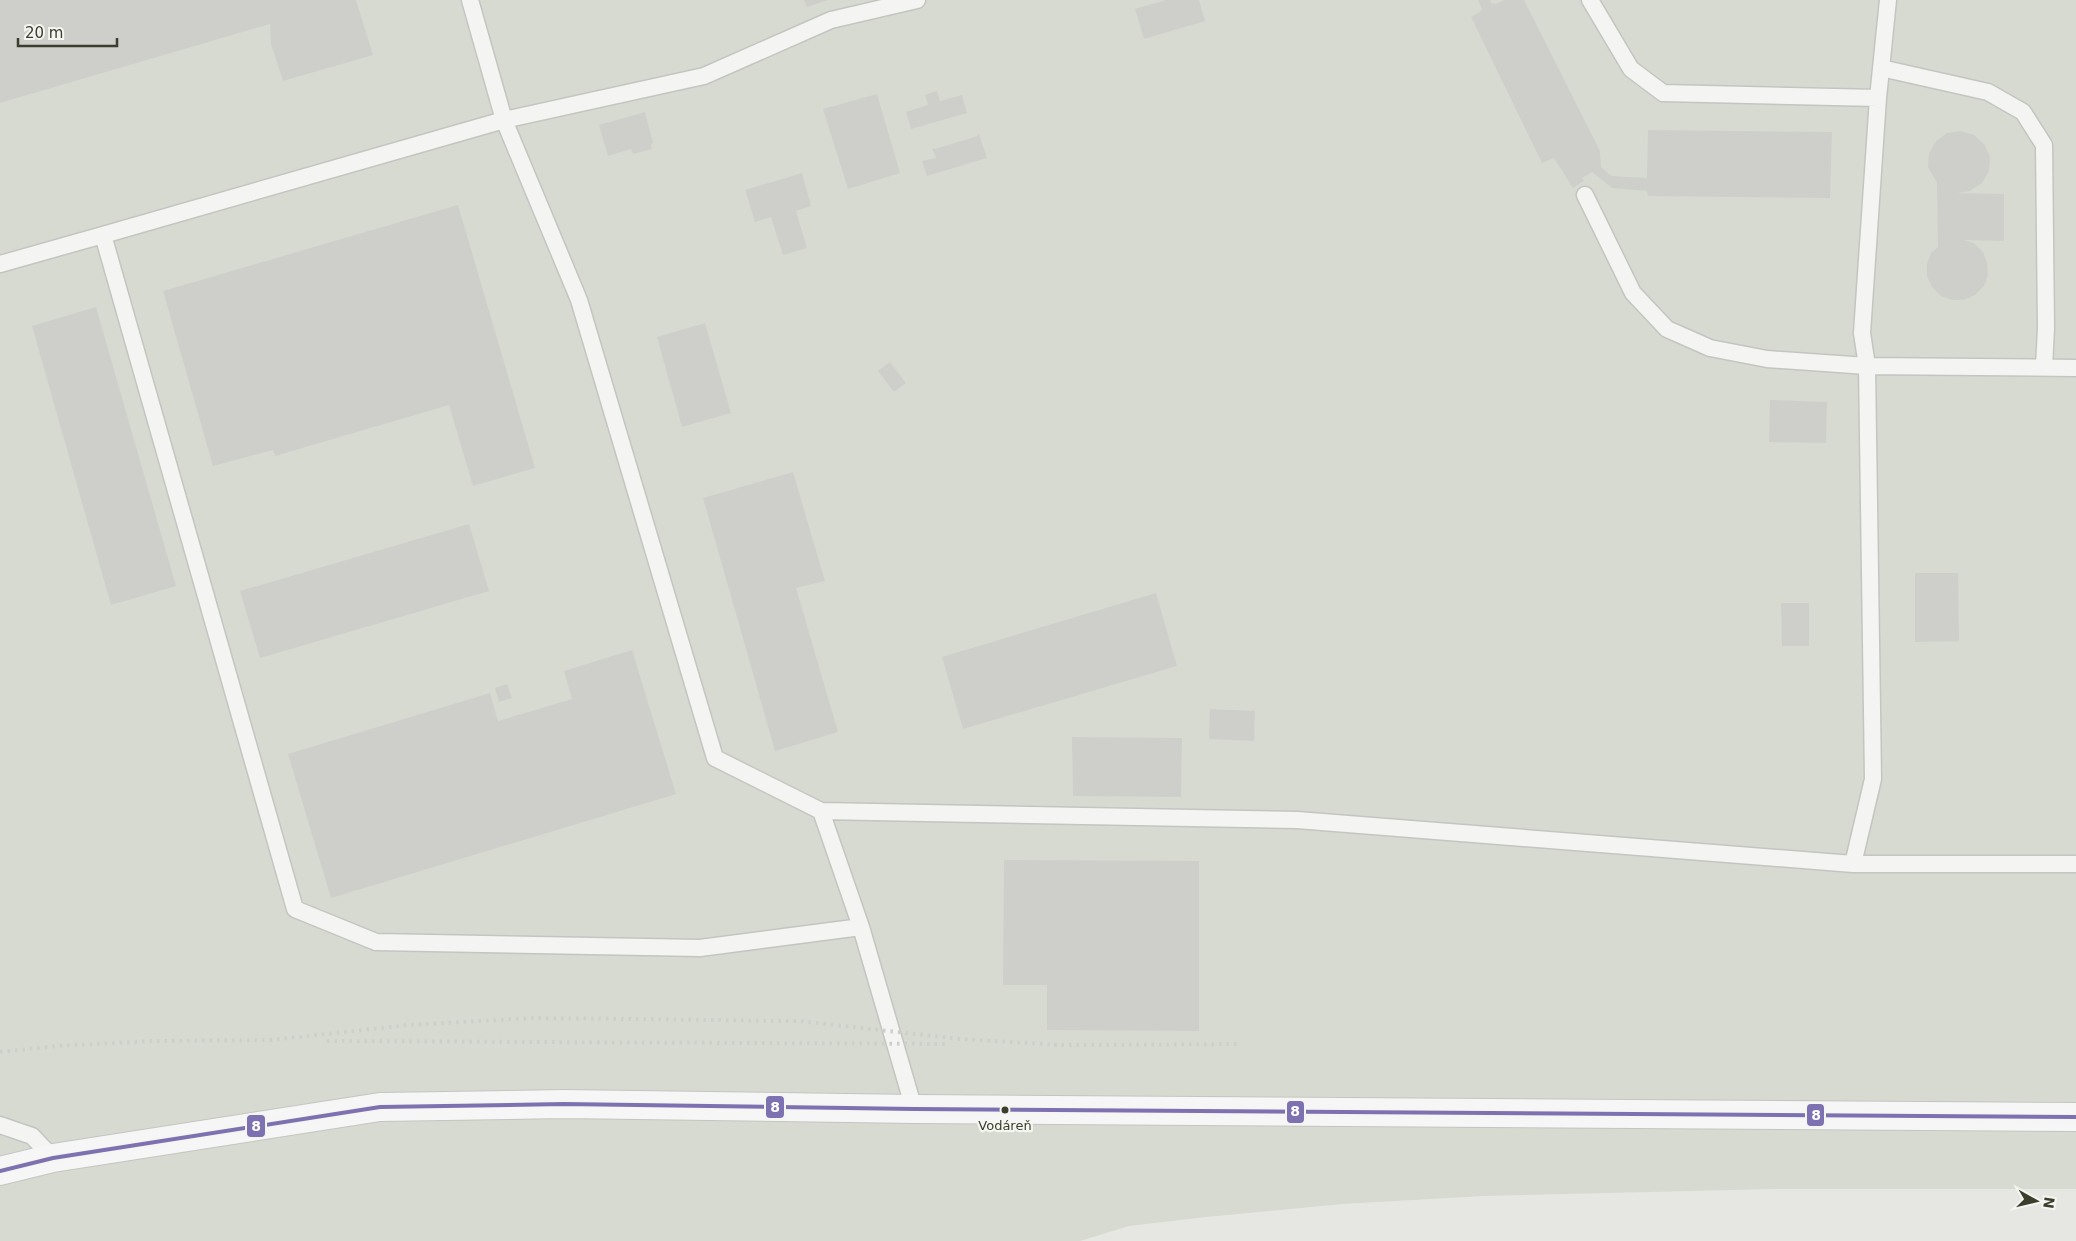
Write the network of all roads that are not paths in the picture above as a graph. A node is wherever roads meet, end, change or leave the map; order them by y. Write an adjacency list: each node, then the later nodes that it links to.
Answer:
1 (470, 0): 7 (lane)
2 (917, 0): 7 (lane)
3 (1590, 0): 6 (lane)
4 (1888, 0): 5 (lane)
5 (1881, 68): 6 (lane); 12 (lane)
6 (1878, 98): 11 (lane)
7 (504, 120): 9 (lane); 14 (lane)
8 (1585, 195): 11 (lane)
9 (103, 235): 10 (lane); 17 (lane)
10 (0, 264)
11 (1866, 366): 12 (lane); 15 (lane)
12 (2044, 367): 13 (lane)
13 (2076, 368)
14 (821, 811): 15 (lane); 17 (lane)
15 (1853, 864): 16 (lane)
16 (2076, 864)
17 (861, 927): 18 (lane)
18 (914, 1109): 19 (street); 21 (street)
19 (2076, 1117)
20 (0, 1125): 21 (lane)
21 (53, 1158): 22 (street)
22 (0, 1172)

